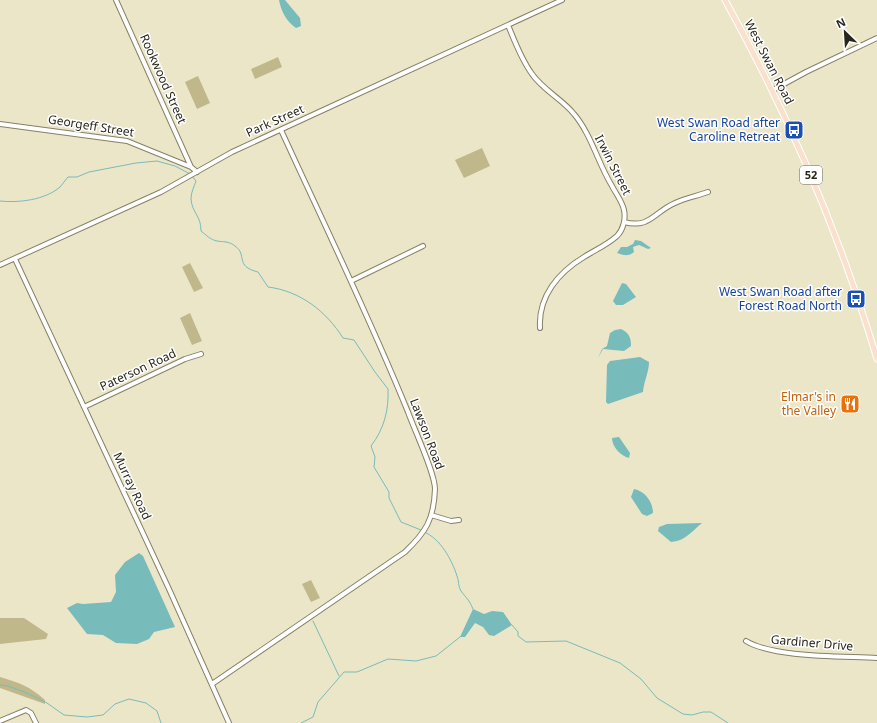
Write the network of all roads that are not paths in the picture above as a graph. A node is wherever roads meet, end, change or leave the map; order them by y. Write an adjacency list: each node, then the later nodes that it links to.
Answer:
1 (116, 0): 9 (street, Rookwood Street)
2 (562, 0): 4 (street, Park Street)
3 (725, 0): 6 (main road, West Swan Road / 52)
4 (508, 25): 8 (street, Park Street); 12 (street, Irwin Street)
5 (877, 38): 6 (street)
6 (773, 90): 19 (main road, West Swan Road / 52)
7 (0, 124): 9 (street, Georgeff Street)
8 (281, 130): 10 (street, Park Street); 16 (street, Lawson Road)
9 (191, 167): 10 (street, Georgeff Street)
10 (198, 172): 14 (street, Park Street)
11 (708, 192): 12 (street)
12 (624, 222): 17 (street)
13 (423, 246): 16 (street)
14 (15, 258): 15 (street, Park Street); 20 (street, Murray Road)
15 (0, 265)
16 (351, 281): 21 (street, Lawson Road)
17 (540, 328)
18 (201, 354): 20 (street, Paterson Road)
19 (877, 359)
20 (84, 407): 25 (street, Murray Road)
21 (431, 515): 22 (street); 25 (street, Lawson Road)
22 (458, 520)
23 (746, 641): 24 (street, Gardiner Drive)
24 (877, 658)
25 (212, 684): 28 (street, Murray Road)
26 (0, 721): 27 (street)
27 (36, 723)
28 (229, 723)

